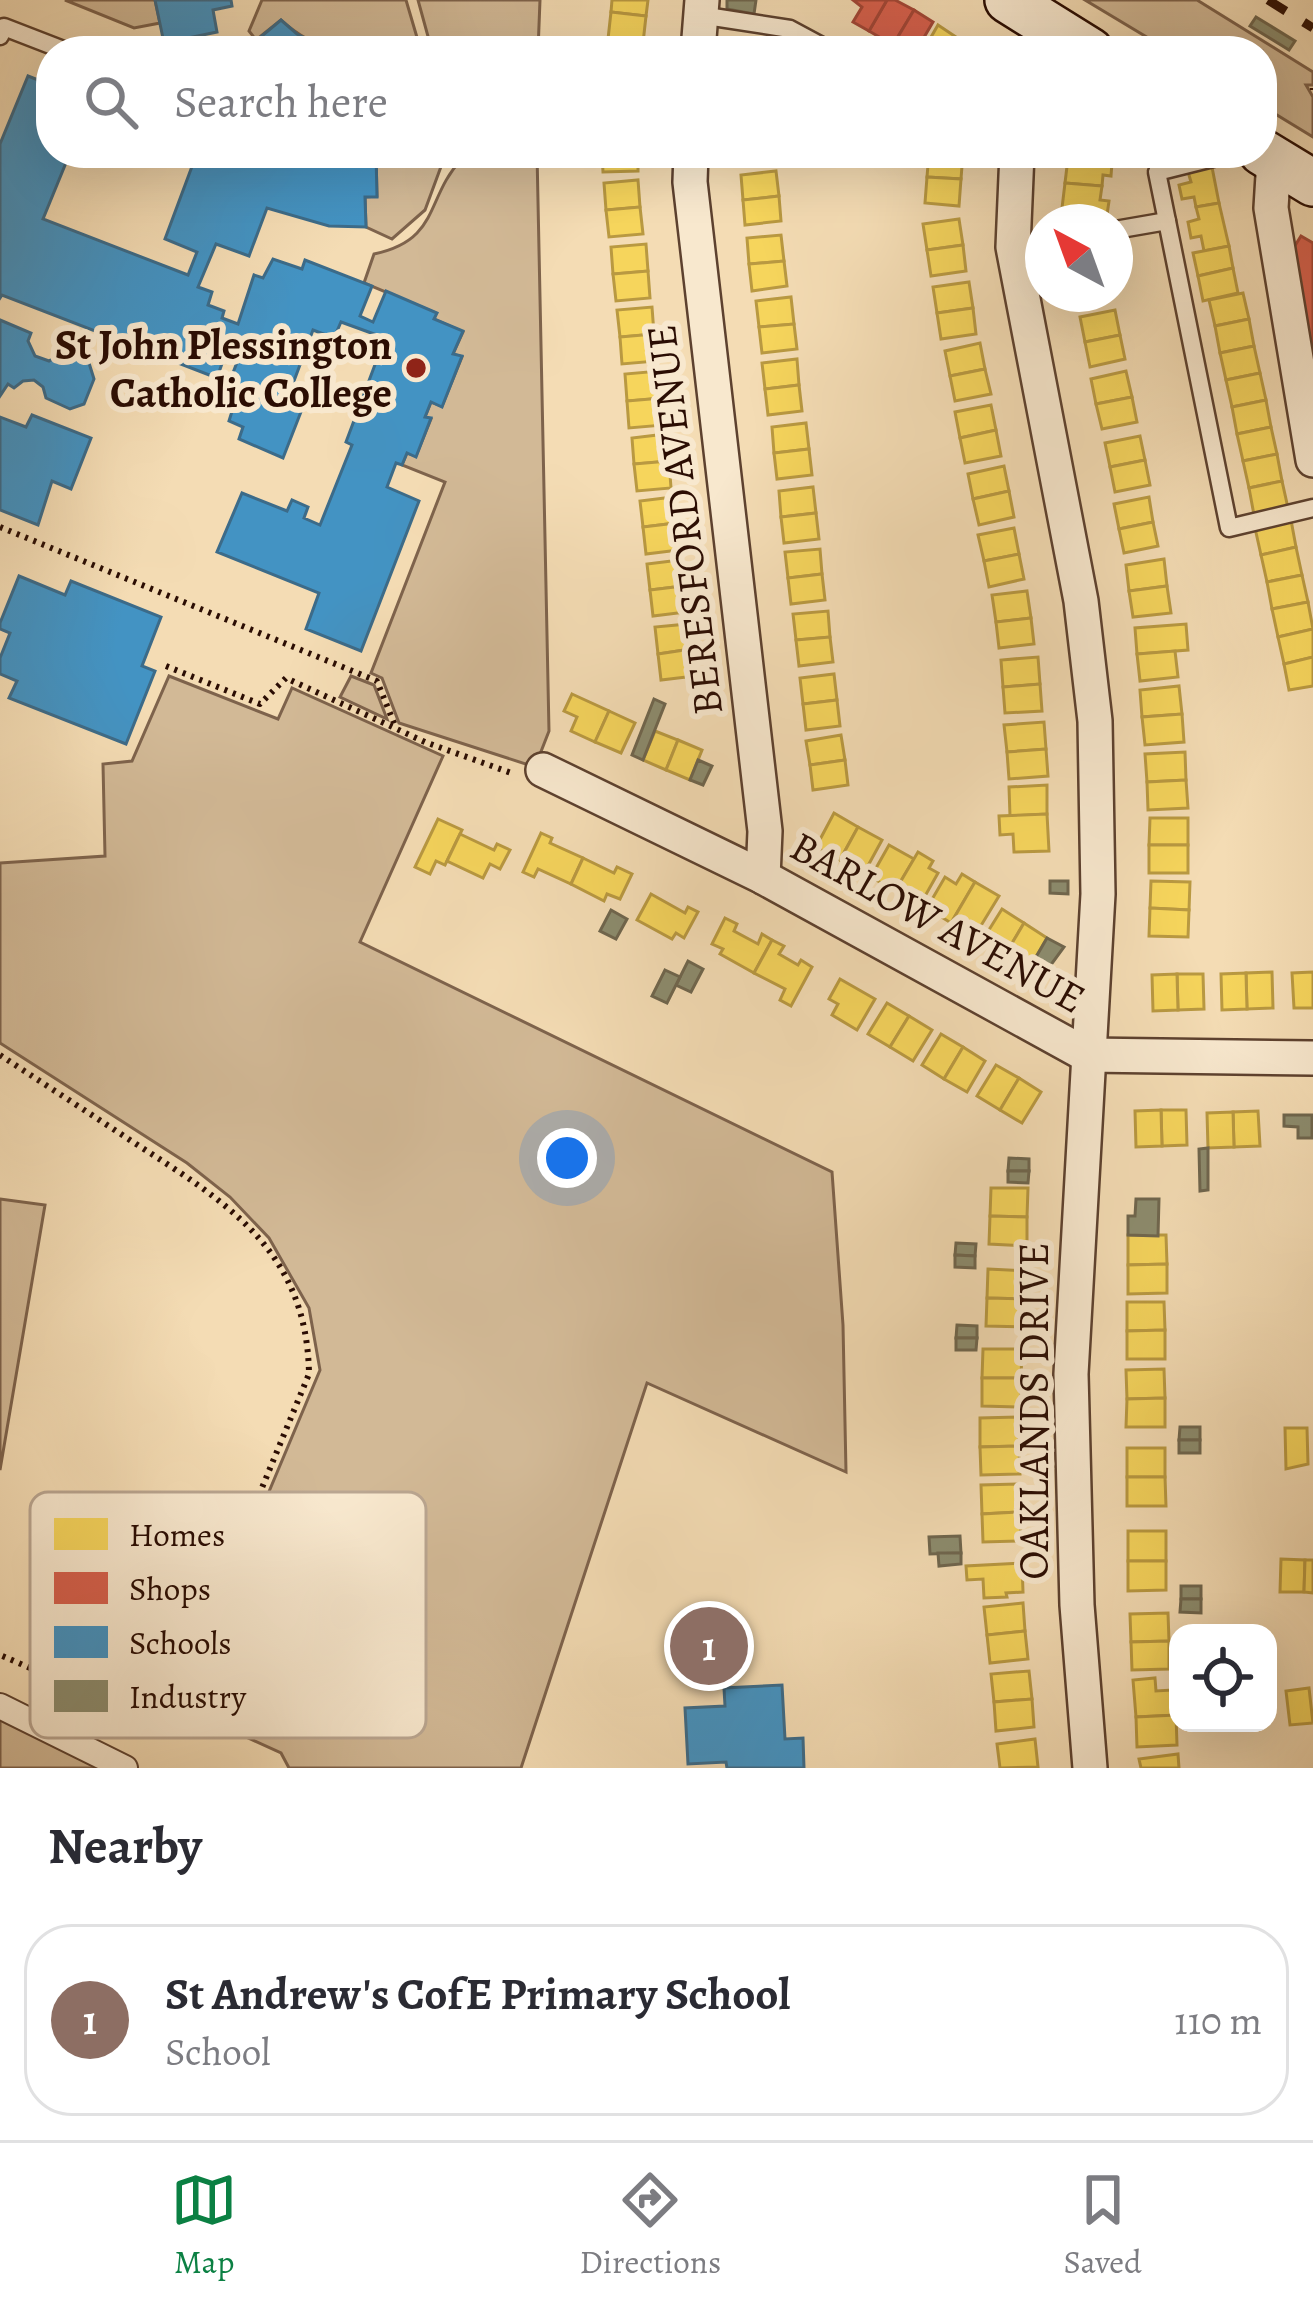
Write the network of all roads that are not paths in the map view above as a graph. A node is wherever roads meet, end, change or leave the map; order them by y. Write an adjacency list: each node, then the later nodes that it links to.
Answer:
1 (1008, 0): 5 (main road)
2 (701, 7): 4 (lane)
3 (0, 36): 6 (lane)
4 (803, 36)
5 (1043, 36)
6 (36, 39)
7 (1277, 161): 12 (main road)
8 (690, 168): 20 (street, BERESFORD AVENUE)
9 (1019, 168): 13 (street, OAKLANDS DRIVE)
10 (1173, 168): 14 (lane)
11 (1269, 168): 17 (street)
12 (1313, 183)
13 (1025, 220)
14 (1167, 221): 15 (lane); 18 (lane)
15 (1133, 227)
16 (1038, 312): 21 (street, OAKLANDS DRIVE)
17 (1313, 460)
18 (1313, 508)
19 (543, 770): 20 (street, BARLOW AVENUE)
20 (763, 877): 21 (street, BARLOW AVENUE)
21 (1088, 1055): 22 (street, BARLOW AVENUE); 27 (street, OAKLANDS DRIVE)
22 (1313, 1058)
23 (0, 1706): 24 (street)
24 (30, 1721)
25 (65, 1738): 26 (street)
26 (125, 1768)
27 (1090, 1768)

